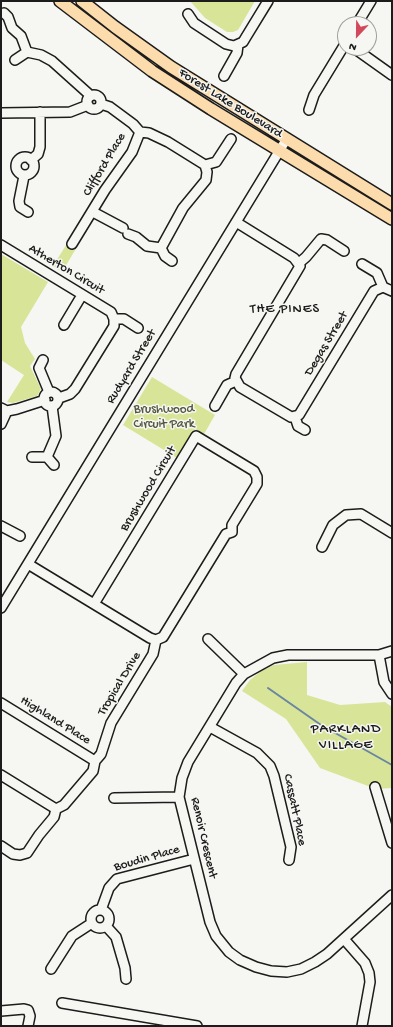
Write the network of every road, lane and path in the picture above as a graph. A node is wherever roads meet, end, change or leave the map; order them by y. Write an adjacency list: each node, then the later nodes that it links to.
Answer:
1 (60, 1): 24 (main road, Forest Lake Boulevard)
2 (82, 1): 23 (main road, Forest Lake Boulevard)
3 (268, 1): 8 (street)
4 (371, 1): 7 (street)
5 (4, 13): 9 (street)
6 (188, 14): 8 (street)
7 (362, 16)
8 (238, 45): 14 (street)
9 (28, 52): 12 (street); 15 (street)
10 (338, 56): 18 (street)
11 (365, 56): 13 (street)
12 (16, 60)
13 (392, 75)
14 (224, 76)
15 (91, 96): 16 (street); 17 (street)
16 (100, 104): 17 (street); 21 (street)
17 (88, 106): 19 (street)
18 (309, 110)
19 (40, 112): 20 (street); 25 (street)
20 (1, 113)
21 (140, 132): 26 (street); 30 (street, Clifford Place)
22 (231, 139): 26 (street)
23 (286, 140): 24 (street, Rudyard Street); 28 (main road, Forest Lake Boulevard)
24 (279, 151): 31 (main road, Forest Lake Boulevard); 32 (street, Rudyard Street)
25 (31, 160): 27 (street); 27 (street)
26 (204, 165): 35 (street)
27 (24, 176): 29 (street)
28 (392, 204)
29 (28, 212)
30 (93, 212): 33 (street, Clifford Place); 35 (street, Clifford Place)
31 (392, 219)
32 (236, 222): 38 (street); 61 (street, Rudyard Street)
33 (66, 234)
34 (1, 245): 42 (street, Atherton Circuit)
35 (161, 248): 37 (street)
36 (344, 251): 38 (street)
37 (172, 261)
38 (299, 263): 47 (street)
39 (362, 264): 40 (street)
40 (383, 287): 41 (street); 51 (street, Degas Street)
41 (392, 291)
42 (82, 294): 43 (street, Atherton Circuit); 44 (street)
43 (114, 319): 45 (street, Atherton Circuit); 48 (street)
44 (64, 325)
45 (138, 328)
46 (43, 360): 48 (street)
47 (236, 381): 49 (street); 51 (street)
48 (48, 399): 50 (street); 55 (street)
49 (215, 406)
50 (4, 409): 52 (street)
51 (294, 417): 53 (street)
52 (1, 424)
53 (305, 430)
54 (32, 457): 55 (street)
55 (47, 457): 56 (street)
56 (54, 465)
57 (1, 526): 59 (street)
58 (392, 533): 60 (street)
59 (20, 536)
60 (322, 547)
61 (28, 564): 62 (street); 63 (street, Rudyard Street)
62 (94, 604): 65 (street); 65 (street, Brushwood Circuit)
63 (1, 608)
64 (208, 639): 68 (street)
65 (156, 640): 72 (street, Tropical Drive)
66 (392, 651): 67 (street, Renoir Crescent)
67 (379, 655): 68 (street, Renoir Crescent); 69 (street)
68 (244, 674): 71 (street, Renoir Crescent)
69 (392, 694)
70 (1, 703): 72 (street, Highland Place)
71 (210, 726): 75 (street, Renoir Crescent); 81 (street, Cassatt Place)
72 (95, 761): 77 (street, Tropical Drive)
73 (1, 775): 77 (street)
74 (375, 787): 78 (street)
75 (178, 797): 76 (street); 80 (street, Renoir Crescent)
76 (114, 798)
77 (56, 809): 79 (street, Tropical Drive)
78 (392, 843)
79 (1, 846)
80 (194, 859): 83 (street, Boudin Place); 86 (street, Renoir Crescent)
81 (289, 860)
82 (392, 895): 86 (street, Renoir Crescent)
83 (101, 910): 84 (street, Boudin Place); 85 (street)
84 (92, 923): 85 (street); 87 (street, Boudin Place)
85 (106, 926): 88 (street)
86 (344, 939): 93 (street)
87 (51, 969)
88 (126, 979)
89 (62, 1002): 92 (street)
90 (1, 1011): 91 (street)
91 (28, 1026)
92 (197, 1026)
93 (362, 1026)

